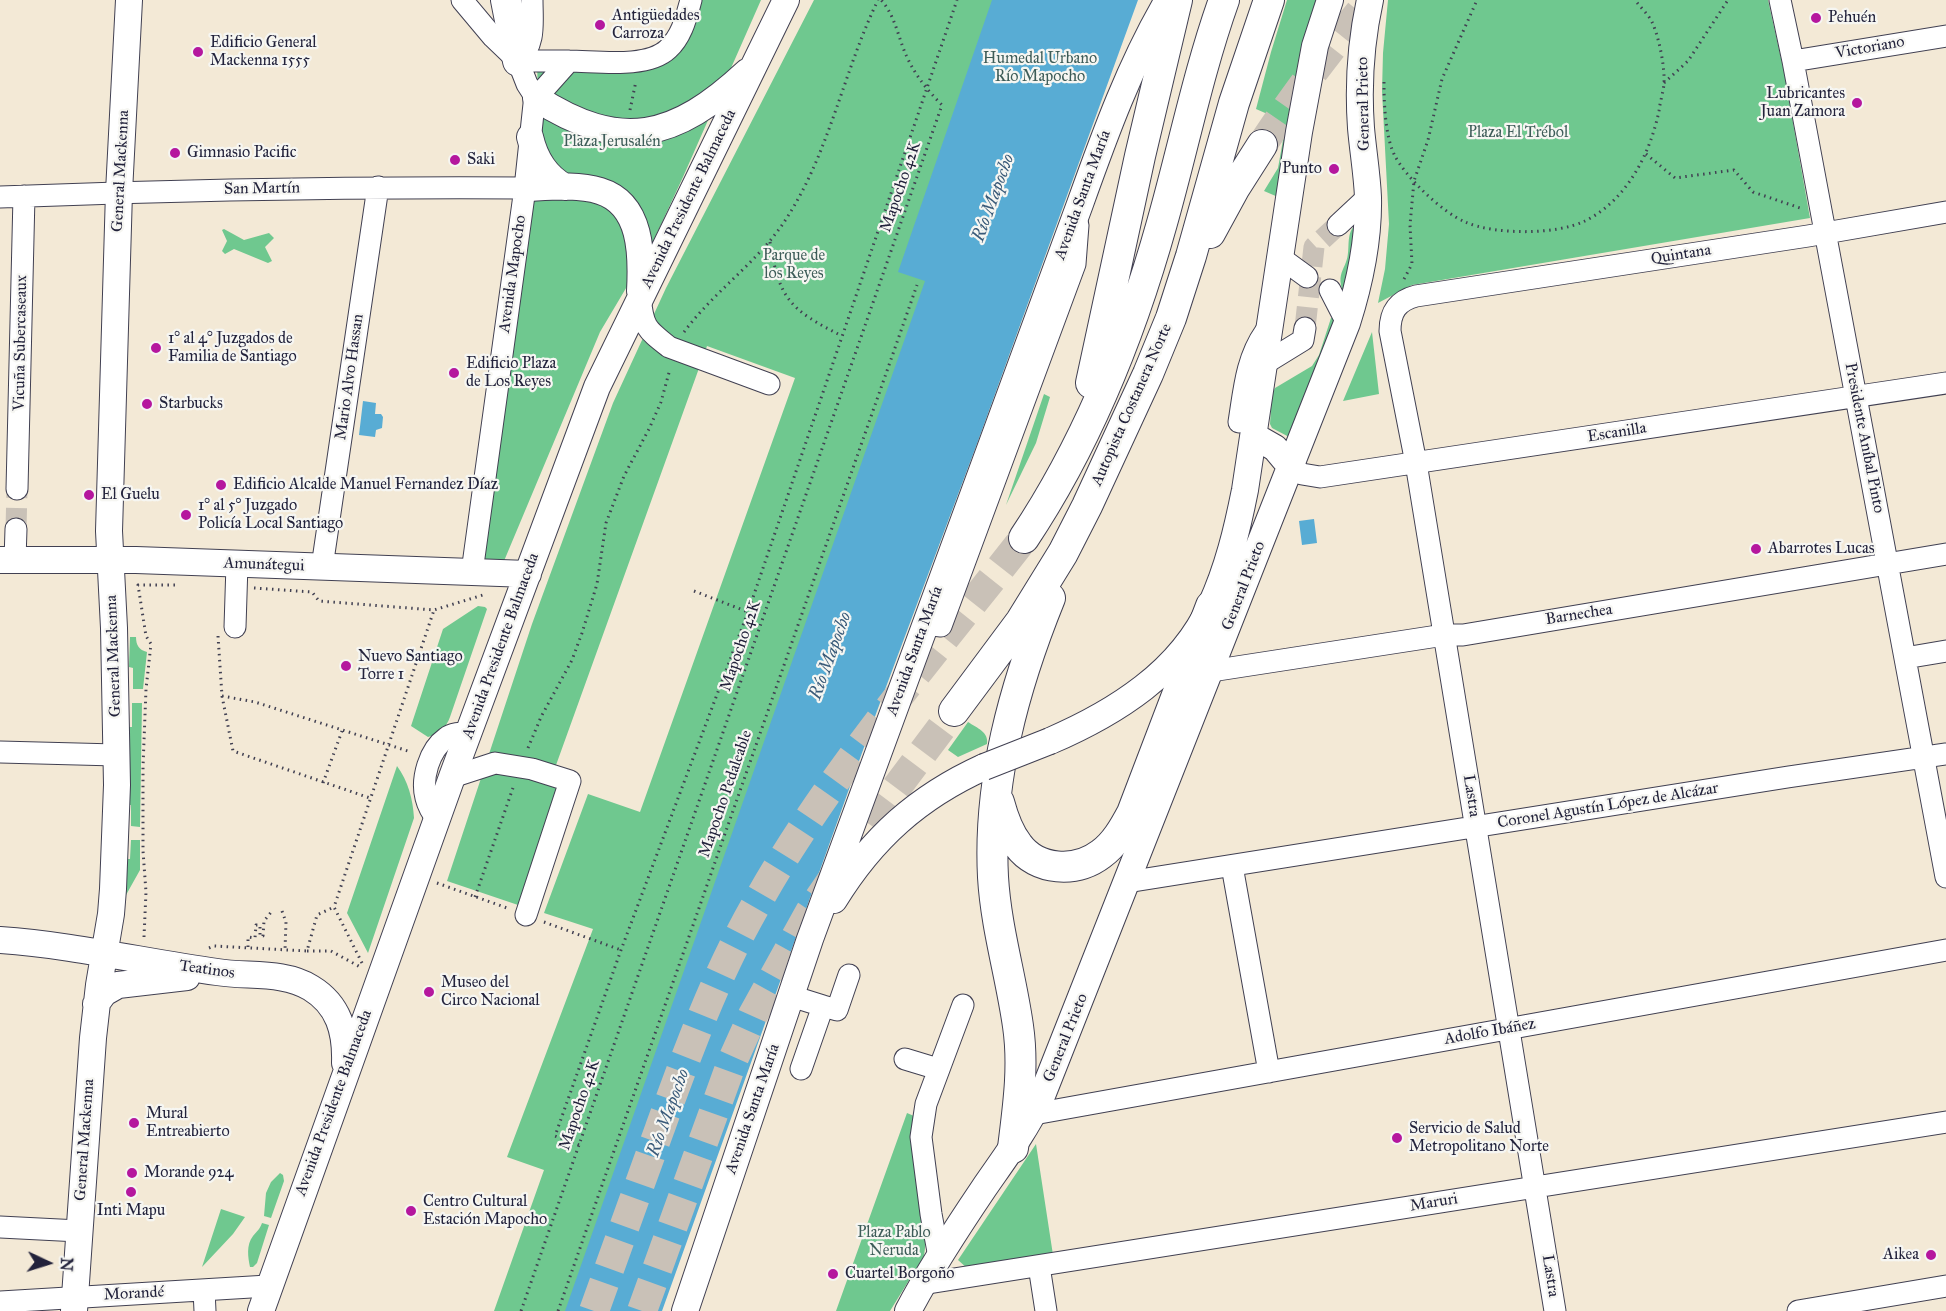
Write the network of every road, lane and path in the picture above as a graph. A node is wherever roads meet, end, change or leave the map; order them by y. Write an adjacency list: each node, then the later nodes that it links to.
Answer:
1 (129, 0): 37 (main road, General Mackenna)
2 (462, 0): 23 (street)
3 (506, 0): 23 (highway)
4 (532, 0): 23 (street)
5 (692, 0): 20 (street)
6 (786, 0): 24 (main road, Avenida Presidente Balmaceda)
7 (880, 0): 27 (path, Mapocho 42K); 44 (path)
8 (957, 0): 27 (path)
9 (1168, 0): 114 (main road, Avenida Santa María)
10 (1177, 0): 64 (highway)
11 (1224, 0): 64 (highway, Autopista Costanera Norte)
12 (1269, 0): 51 (highway, Autopista Costanera Norte)
13 (1330, 0): 45 (main road, General Prieto)
14 (1370, 0): 40 (main road, General Prieto)
15 (1477, 0): 33 (path)
16 (1635, 0): 26 (path)
17 (1728, 0): 26 (path)
18 (1780, 0): 22 (street, Presidente Aníbal Pinto)
19 (1946, 36): 22 (street, Victoriano)
20 (641, 60): 21 (street); 29 (path)
21 (568, 61): 23 (street); 28 (street)
22 (1793, 61): 42 (street, Presidente Aníbal Pinto)
23 (518, 62): 28 (street)
24 (756, 63): 29 (main road); 50 (main road, Avenida Presidente Balmaceda)
25 (1384, 76): 33 (path)
26 (1664, 83): 32 (path)
27 (927, 89): 55 (path); 136 (path, Mapocho 42K)
28 (536, 98): 29 (main road); 30 (street, Avenida Mapocho)
29 (625, 132)
30 (530, 137): 35 (main road); 36 (street, Avenida Mapocho)
31 (1262, 145): 51 (highway)
32 (1646, 154): 33 (path); 42 (path)
33 (1414, 181): 49 (path)
34 (378, 187): 36 (street, San Martín); 37 (street, San Martín); 73 (street, Mario Alvo Hassan)
35 (565, 187): 36 (main road); 50 (main road)
36 (525, 188): 74 (street, Avenida Mapocho)
37 (119, 192): 38 (street, San Martín); 71 (main road, General Mackenna)
38 (24, 196): 39 (street, San Martín); 65 (street, Vicuña Subercaseaux)
39 (0, 197)
40 (1368, 197): 43 (street); 52 (main road, General Prieto)
41 (1946, 212): 42 (street, Quintana)
42 (1824, 224): 49 (street, Quintana); 60 (street, Presidente Aníbal Pinto)
43 (1338, 225)
44 (770, 242): 55 (path); 56 (path)
45 (1281, 258): 46 (street); 53 (main road, General Prieto)
46 (1307, 277)
47 (917, 285): 151 (path, Mapocho Pedaleable)
48 (1330, 290): 52 (street)
49 (1416, 296): 62 (street, Lastra)
50 (640, 297): 56 (street); 75 (main road, Avenida Presidente Balmaceda)
51 (1178, 297): 66 (highway, Autopista Costanera Norte)
52 (1347, 323): 63 (main road, General Prieto)
53 (1270, 325): 57 (main road, General Prieto); 61 (street)
54 (1304, 334): 57 (street)
55 (842, 336): 82 (path)
56 (675, 349): 59 (street); 98 (path)
57 (1264, 363): 61 (main road, General Prieto)
58 (1946, 383): 60 (street, Escanilla)
59 (769, 384)
60 (1856, 397): 62 (street, Escanilla); 72 (street, Presidente Aníbal Pinto)
61 (1239, 425): 63 (main road); 80 (main road, General Prieto)
62 (1416, 463): 63 (street, Escanilla); 84 (street, Lastra)
63 (1290, 466): 87 (main road, General Prieto)
64 (1066, 467): 68 (highway, Autopista Costanera Norte)
65 (17, 489)
66 (1087, 506): 89 (highway, Autopista Costanera Norte); 100 (highway)
67 (16, 529): 70 (street)
68 (1024, 538)
69 (1946, 554): 72 (street, Barnechea)
70 (7, 560): 71 (main road, Amunátegui)
71 (110, 560): 76 (main road, Amunátegui); 96 (main road, General Mackenna)
72 (1887, 564): 84 (street, Barnechea); 86 (street, Presidente Aníbal Pinto)
73 (322, 567): 74 (main road, Amunátegui); 76 (main road, Amunátegui)
74 (472, 572): 75 (main road, Amunátegui)
75 (528, 574): 91 (main road, Avenida Presidente Balmaceda)
76 (236, 575): 81 (path); 83 (street)
77 (186, 585): 113 (path)
78 (694, 591): 82 (path)
79 (485, 594): 81 (path)
80 (1211, 606): 100 (main road, General Prieto, bridge); 100 (highway)
81 (434, 610): 92 (path)
82 (748, 612): 136 (path)
83 (226, 627): 88 (path)
84 (1444, 635): 87 (street, Barnechea); 104 (street, Lastra)
85 (1946, 651): 86 (street)
86 (1905, 658): 97 (street, Presidente Aníbal Pinto)
87 (1211, 671): 107 (main road, General Prieto)
88 (222, 696): 90 (path); 101 (path)
89 (954, 711)
90 (342, 730): 92 (path); 101 (path)
91 (468, 733): 99 (main road, Avenida Presidente Balmaceda); 103 (street)
92 (388, 744): 94 (path); 102 (path)
93 (0, 752): 96 (street)
94 (411, 752)
95 (1946, 754): 97 (street, Coronel Agustín López de Alcázar)
96 (116, 755): 120 (main road, General Mackenna)
97 (1924, 758): 104 (street, Coronel Agustín López de Alcázar); 106 (street, Presidente Aníbal Pinto)
98 (520, 766): 99 (street); 108 (path); 112 (street)
99 (452, 777): 103 (main road, Avenida Presidente Balmaceda)
100 (990, 777): 114 (main road, General Prieto); 137 (highway)
101 (323, 783): 102 (path)
102 (370, 798): 109 (path)
103 (437, 819): 133 (main road, Avenida Presidente Balmaceda)
104 (1476, 827): 105 (street, Coronel Agustín López de Alcázar); 128 (street, Lastra)
105 (1232, 866): 107 (street, Coronel Agustín López de Alcázar); 132 (street)
106 (1946, 877)
107 (1127, 882): 134 (main road, General Prieto)
108 (475, 897)
109 (334, 908): 118 (path); 121 (path)
110 (272, 911): 116 (path)
111 (282, 911): 118 (path)
112 (526, 915)
113 (144, 938)
114 (810, 939): 124 (main road, Avenida Santa María)
115 (0, 940): 120 (main road, Teatinos)
116 (248, 948): 117 (path); 118 (path)
117 (207, 949)
118 (285, 950)
119 (1946, 950): 128 (street, Adolfo Ibáñez)
120 (104, 954): 122 (main road, Teatinos); 125 (main road, General Mackenna)
121 (364, 969)
122 (220, 973): 125 (main road); 133 (main road, Teatinos)
123 (849, 975): 127 (street)
124 (791, 996): 127 (street); 152 (main road, Avenida Santa María)
125 (96, 1004): 140 (main road, General Mackenna)
126 (963, 1005): 131 (street)
127 (823, 1006): 130 (street)
128 (1509, 1029): 132 (street, Adolfo Ibáñez); 138 (street, Lastra)
129 (905, 1059): 131 (street)
130 (801, 1069)
131 (938, 1069): 141 (street)
132 (1269, 1072): 134 (street, Adolfo Ibáñez)
133 (344, 1078): 144 (main road, Avenida Presidente Balmaceda)
134 (1034, 1114): 137 (main road, General Prieto)
135 (1946, 1122): 138 (street, Maruri)
136 (579, 1145): 150 (path, Mapocho 42K)
137 (1013, 1148): 141 (main road, General Prieto)
138 (1536, 1187): 142 (street, Maruri); 155 (street, Lastra)
139 (0, 1227): 140 (street)
140 (79, 1231): 148 (main road, General Mackenna)
141 (939, 1257): 143 (main road, General Prieto)
142 (1039, 1266): 143 (street, Maruri); 154 (street)
143 (922, 1284): 153 (main road, General Prieto)
144 (268, 1286): 146 (street, Morandé); 149 (main road, Avenida Presidente Balmaceda)
145 (1946, 1286): 156 (street)
146 (204, 1301): 148 (street, Morandé)
147 (0, 1302): 148 (street, Morandé)
148 (74, 1304)
149 (261, 1311)
150 (520, 1311)
151 (558, 1311)
152 (685, 1311)
153 (908, 1311)
154 (1046, 1311)
155 (1555, 1311)
156 (1798, 1311)

